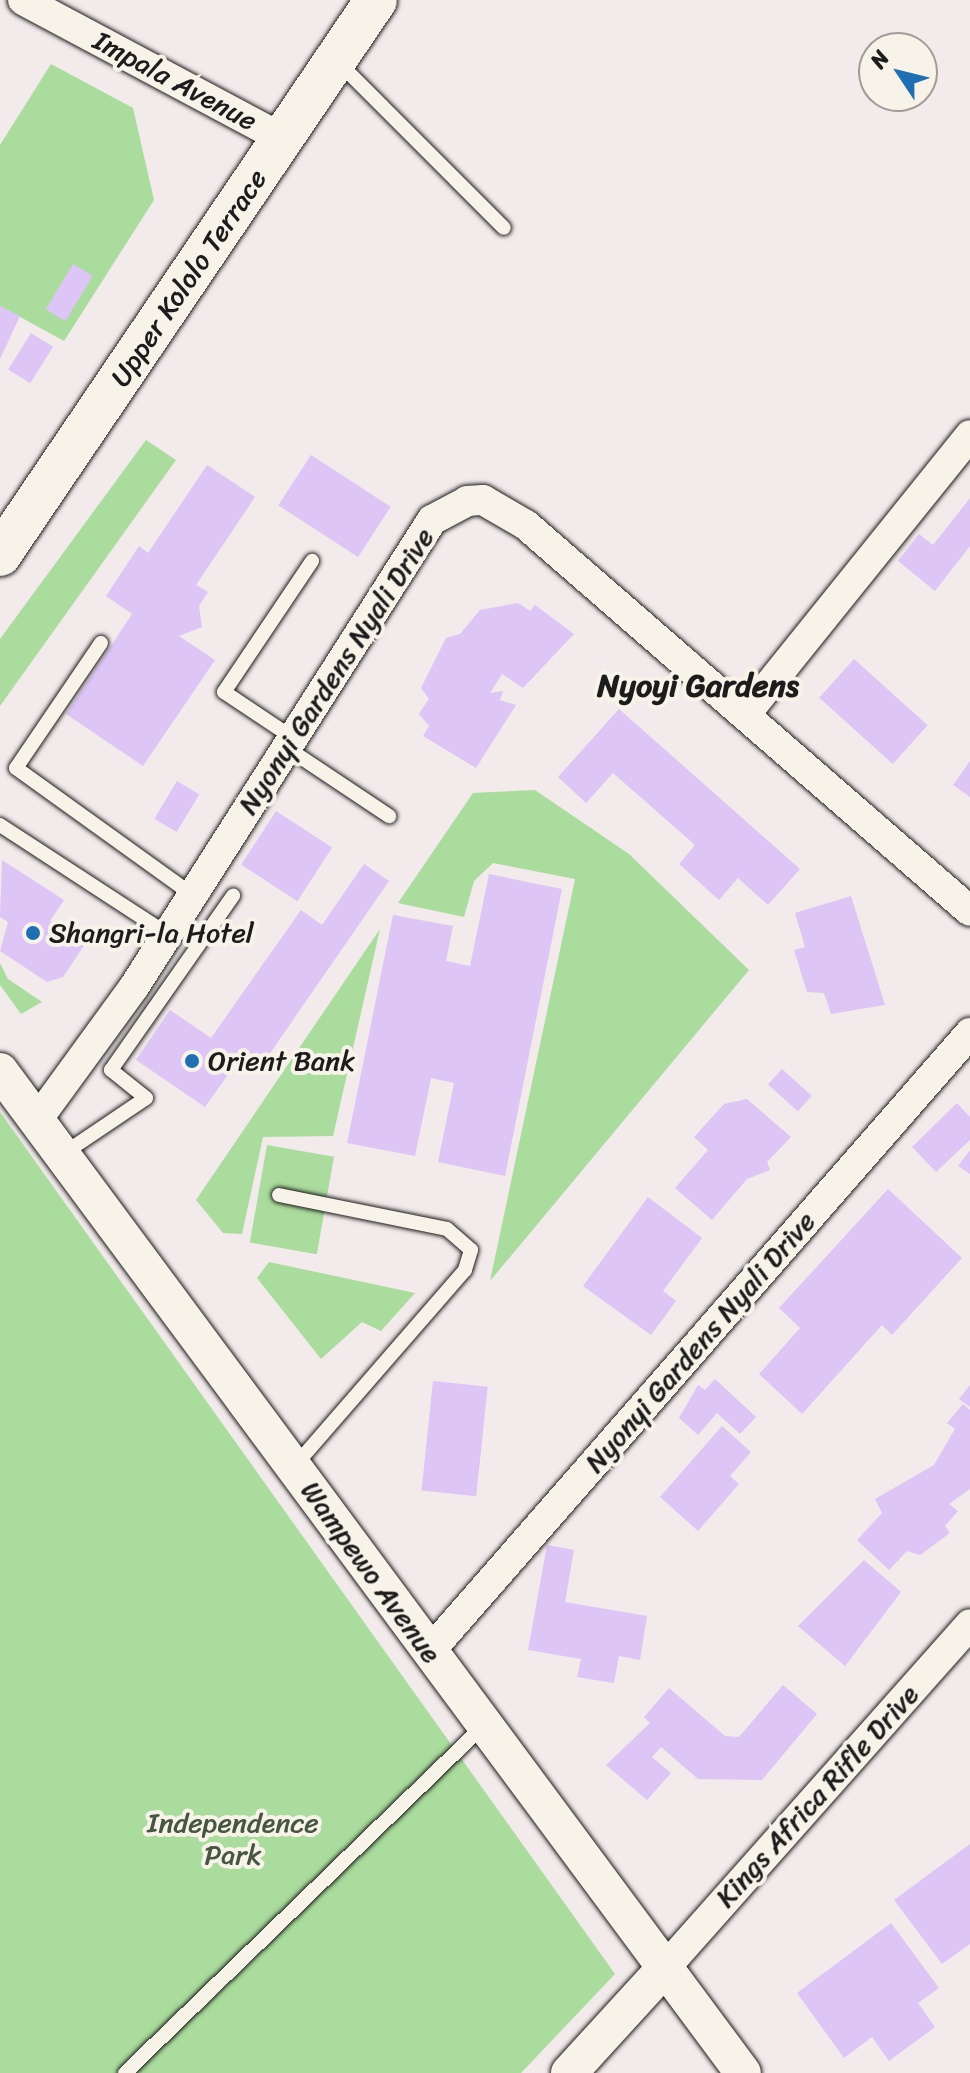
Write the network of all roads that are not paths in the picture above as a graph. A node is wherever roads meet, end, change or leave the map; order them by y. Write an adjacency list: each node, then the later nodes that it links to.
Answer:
1 (23, 0): 4 (street, Impala Avenue)
2 (376, 0): 3 (main road, Upper Kololo Terrace)
3 (336, 60): 4 (main road, Upper Kololo Terrace); 5 (lane)
4 (283, 139): 7 (main road, Upper Kololo Terrace)
5 (504, 228)
6 (970, 435): 10 (street)
7 (0, 555)
8 (312, 561): 11 (lane)
9 (101, 643): 14 (lane)
10 (745, 715): 11 (street, Nyonyi Gardens Nyali Drive); 16 (street, Nyonyi Gardens Nyali Drive)
11 (290, 743): 12 (lane); 14 (street, Nyonyi Gardens Nyali Drive)
12 (389, 816)
13 (0, 825): 17 (lane)
14 (193, 895): 17 (street, Nyonyi Gardens Nyali Drive)
15 (233, 896): 18 (lane)
16 (970, 911)
17 (167, 934): 18 (street, Nyonyi Gardens Nyali Drive)
18 (146, 994): 21 (street, Nyonyi Gardens Nyali Drive); 22 (lane)
19 (970, 1033): 26 (street, Nyonyi Gardens Nyali Drive)
20 (0, 1071): 21 (street, Wampewo Avenue)
21 (37, 1120): 22 (street, Wampewo Avenue)
22 (63, 1154): 24 (street, Wampewo Avenue)
23 (279, 1195): 24 (lane)
24 (294, 1467): 26 (street, Wampewo Avenue)
25 (970, 1624): 28 (street, Kings Africa Rifle Drive)
26 (430, 1651): 27 (street, Wampewo Avenue)
27 (484, 1724): 28 (street, Wampewo Avenue); 29 (lane)
28 (664, 1969): 30 (street); 31 (street, Wampewo Avenue)
29 (125, 2073)
30 (569, 2073)
31 (743, 2073)

